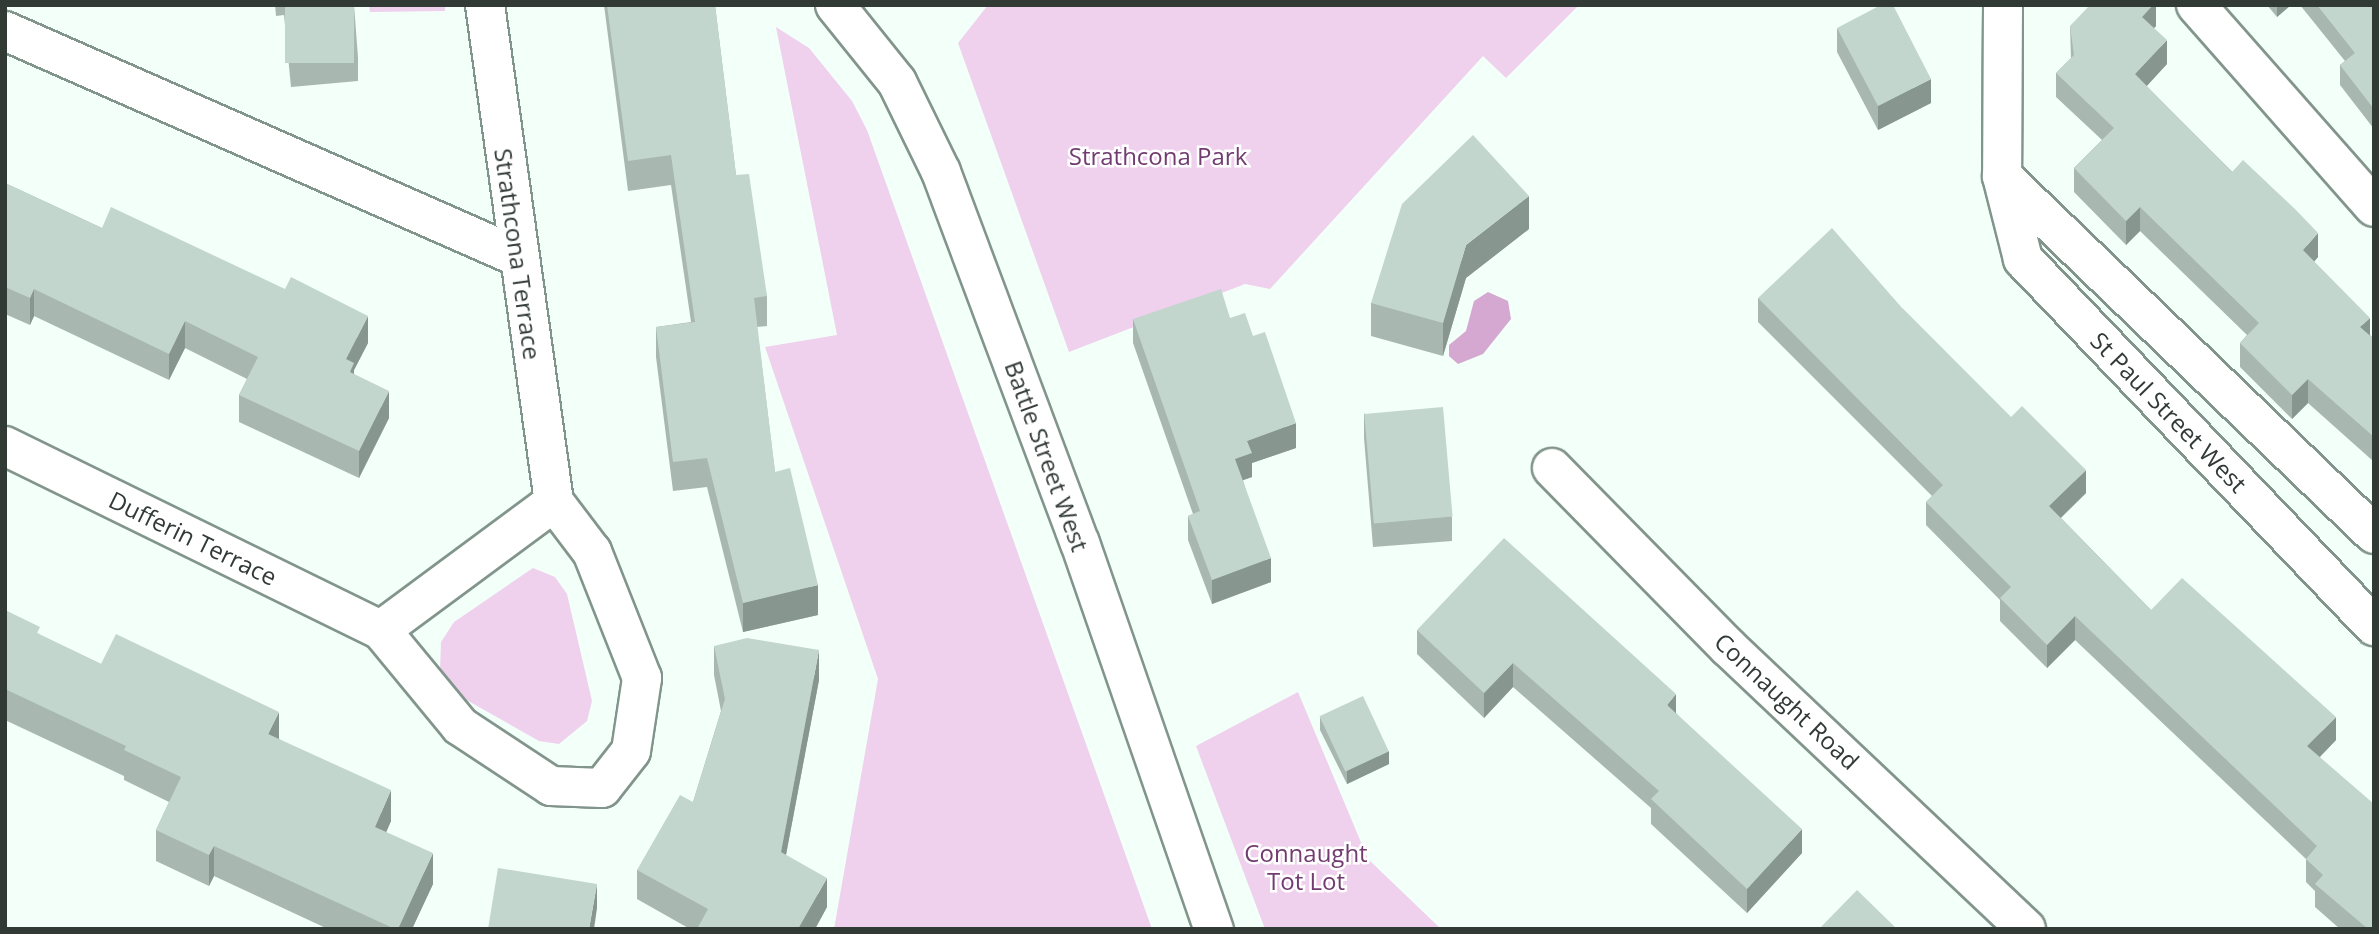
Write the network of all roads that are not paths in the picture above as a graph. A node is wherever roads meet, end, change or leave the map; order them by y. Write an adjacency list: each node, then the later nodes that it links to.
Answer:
1 (485, 5): 8 (street, Strathcona Terrace)
2 (835, 5): 16 (street, Battle Street West)
3 (2003, 5): 6 (street, St Paul Street West)
4 (2196, 5): 7 (street)
5 (5, 30): 8 (street)
6 (2002, 176): 12 (street); 13 (street, St Paul Street West)
7 (2374, 207)
8 (516, 256): 11 (street, Strathcona Terrace)
9 (5, 446): 14 (street, Dufferin Terrace)
10 (1552, 468): 17 (street, Connaught Road)
11 (554, 502): 14 (street); 15 (street, Strathcona Terrace)
12 (2374, 534)
13 (2374, 626)
14 (381, 630): 15 (street, Dufferin Terrace)
15 (602, 788)
16 (1214, 929)
17 (2026, 929)

